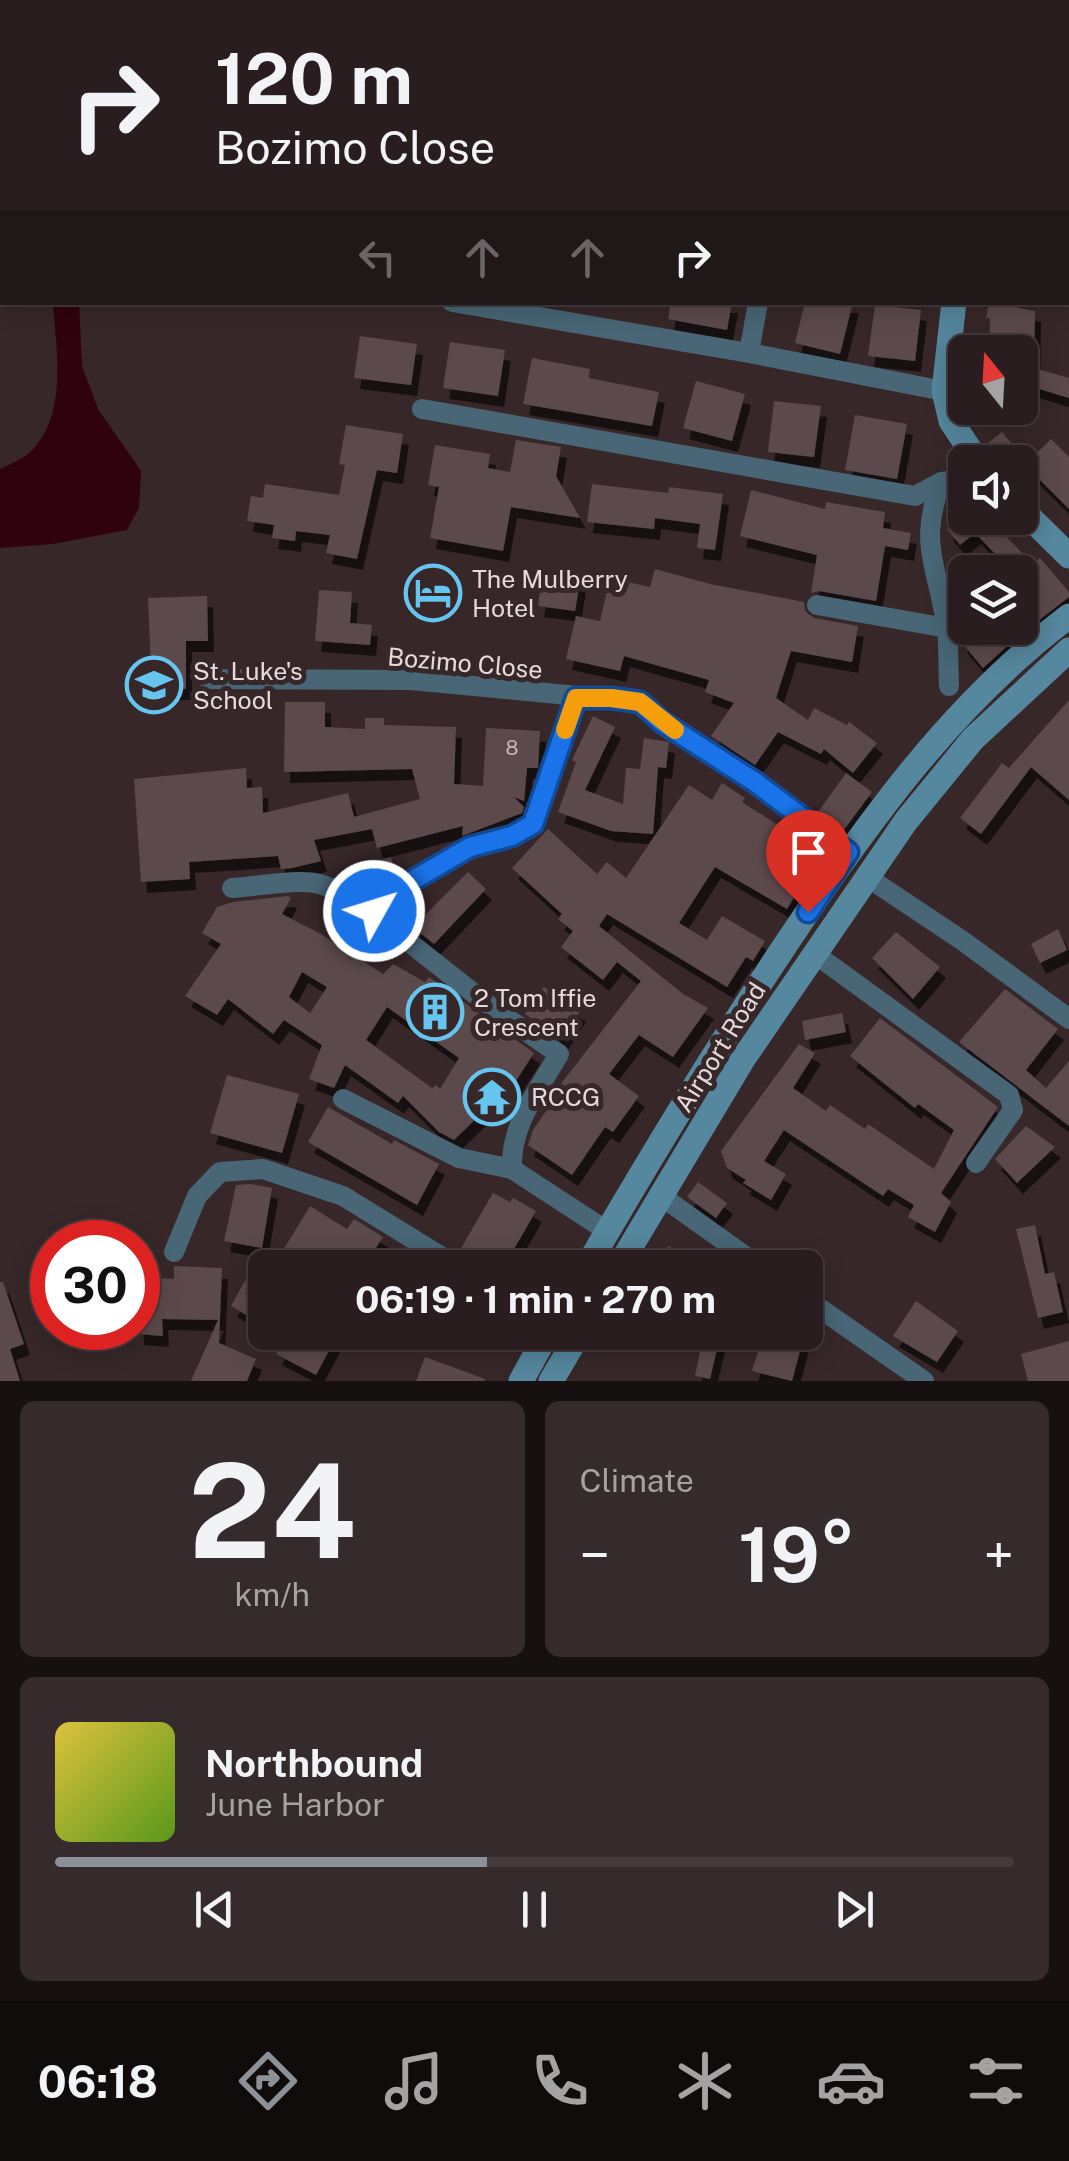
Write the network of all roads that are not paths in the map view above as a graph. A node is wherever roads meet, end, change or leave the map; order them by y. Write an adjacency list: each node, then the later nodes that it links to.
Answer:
1 (469, 305): 4 (street)
2 (757, 305): 4 (street)
3 (954, 305): 5 (main road)
4 (749, 353): 5 (street)
5 (944, 391): 7 (main road)
6 (422, 409): 9 (street)
7 (967, 445)
8 (948, 481): 9 (street)
9 (941, 482): 14 (street)
10 (1038, 526): 11 (main road)
11 (1069, 556)
12 (817, 605): 14 (street)
13 (1069, 616): 19 (main road, Airport Road)
14 (946, 628): 17 (street)
15 (1069, 650): 20 (main road, Airport Road)
16 (208, 679): 18 (street, Bozimo Close)
17 (949, 686)
18 (576, 698): 19 (street, Bozimo Close); 22 (street)
19 (848, 852): 24 (main road, Airport Road)
20 (867, 877): 23 (main road, Airport Road); 26 (street)
21 (232, 888): 22 (street)
22 (374, 911): 29 (street)
23 (814, 954): 25 (main road, Airport Road); 28 (street)
24 (767, 972): 25 (main road); 31 (main road, Airport Road)
25 (792, 987): 30 (main road, Airport Road)
26 (1069, 1019)
27 (343, 1099): 29 (street)
28 (976, 1163)
29 (512, 1169): 31 (street)
30 (661, 1196): 34 (main road, Airport Road); 35 (street)
31 (607, 1230): 33 (main road, Airport Road)
32 (431, 1250): 36 (street)
33 (596, 1250)
34 (629, 1250)
35 (737, 1250)
36 (174, 1252)
37 (823, 1311): 42 (street)
38 (538, 1350): 40 (main road)
39 (569, 1350): 41 (main road)
40 (521, 1381)
41 (551, 1381)
42 (924, 1381)

